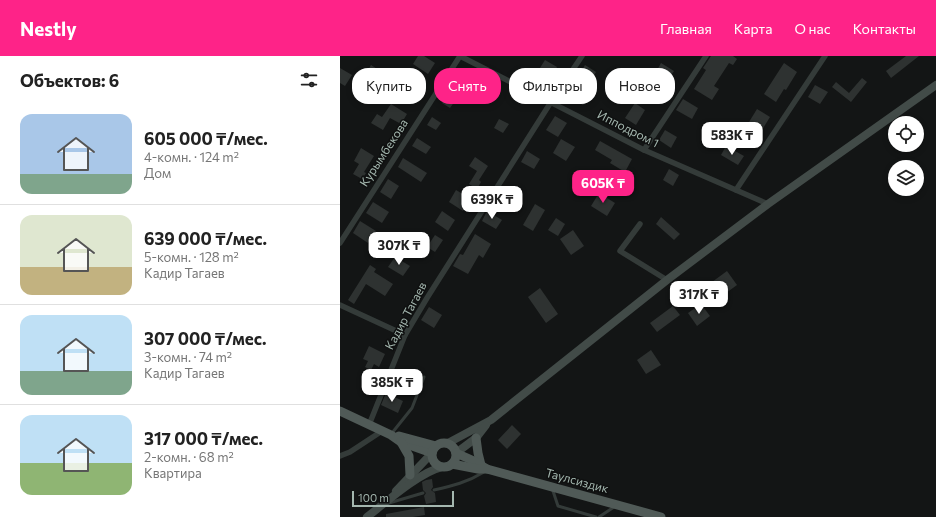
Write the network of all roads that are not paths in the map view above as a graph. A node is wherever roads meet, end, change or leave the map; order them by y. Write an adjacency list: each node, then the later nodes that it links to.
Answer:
1 (460, 56): 6 (street, Ипподром 1); 14 (street, Курымбекова)
2 (582, 56): 5 (street, Кадир Тагаев)
3 (706, 56): 10 (street)
4 (825, 56): 11 (street)
5 (574, 68)
6 (509, 81)
7 (936, 85): 12 (main road)
8 (550, 104): 17 (street, Кадир Тагаев)
9 (555, 104): 10 (street, Ипподром 1)
10 (644, 150): 11 (street, Ипподром 1)
11 (736, 190): 12 (street, Ипподром 1)
12 (768, 204): 15 (main road)
13 (640, 224): 15 (street)
14 (340, 243)
15 (668, 280): 20 (main road)
16 (340, 305): 17 (street)
17 (406, 336): 21 (street, Кадир Тагаев)
18 (424, 377): 23 (lane)
19 (340, 411): 21 (main road)
20 (490, 420): 24 (main road); 26 (main road)
21 (369, 425): 22 (main road)
22 (382, 431): 23 (main road); 29 (street)
23 (391, 435): 25 (main road); 27 (main road)
24 (476, 438): 28 (main road); 31 (main road)
25 (401, 442): 27 (main road); 32 (main road)
26 (448, 443): 27 (main road); 28 (main road)
27 (434, 450): 30 (main road); 32 (main road)
28 (456, 453): 30 (main road); 31 (main road, Таулсиздик)
29 (340, 456)
30 (447, 466): 31 (main road, Таулсиздик); 36 (main road)
31 (484, 467): 33 (main road, Таулсиздик); 34 (lane)
32 (410, 475): 36 (main road)
33 (551, 486): 37 (main road, Таулсиздик); 41 (lane)
34 (434, 490)
35 (423, 493): 36 (lane)
36 (383, 504): 38 (main road)
37 (617, 505): 39 (main road, Таулсиздик); 41 (lane)
38 (375, 514): 40 (main road)
39 (638, 514): 42 (main road, Таулсиздик)
40 (367, 517)
41 (598, 517)
42 (661, 517)

